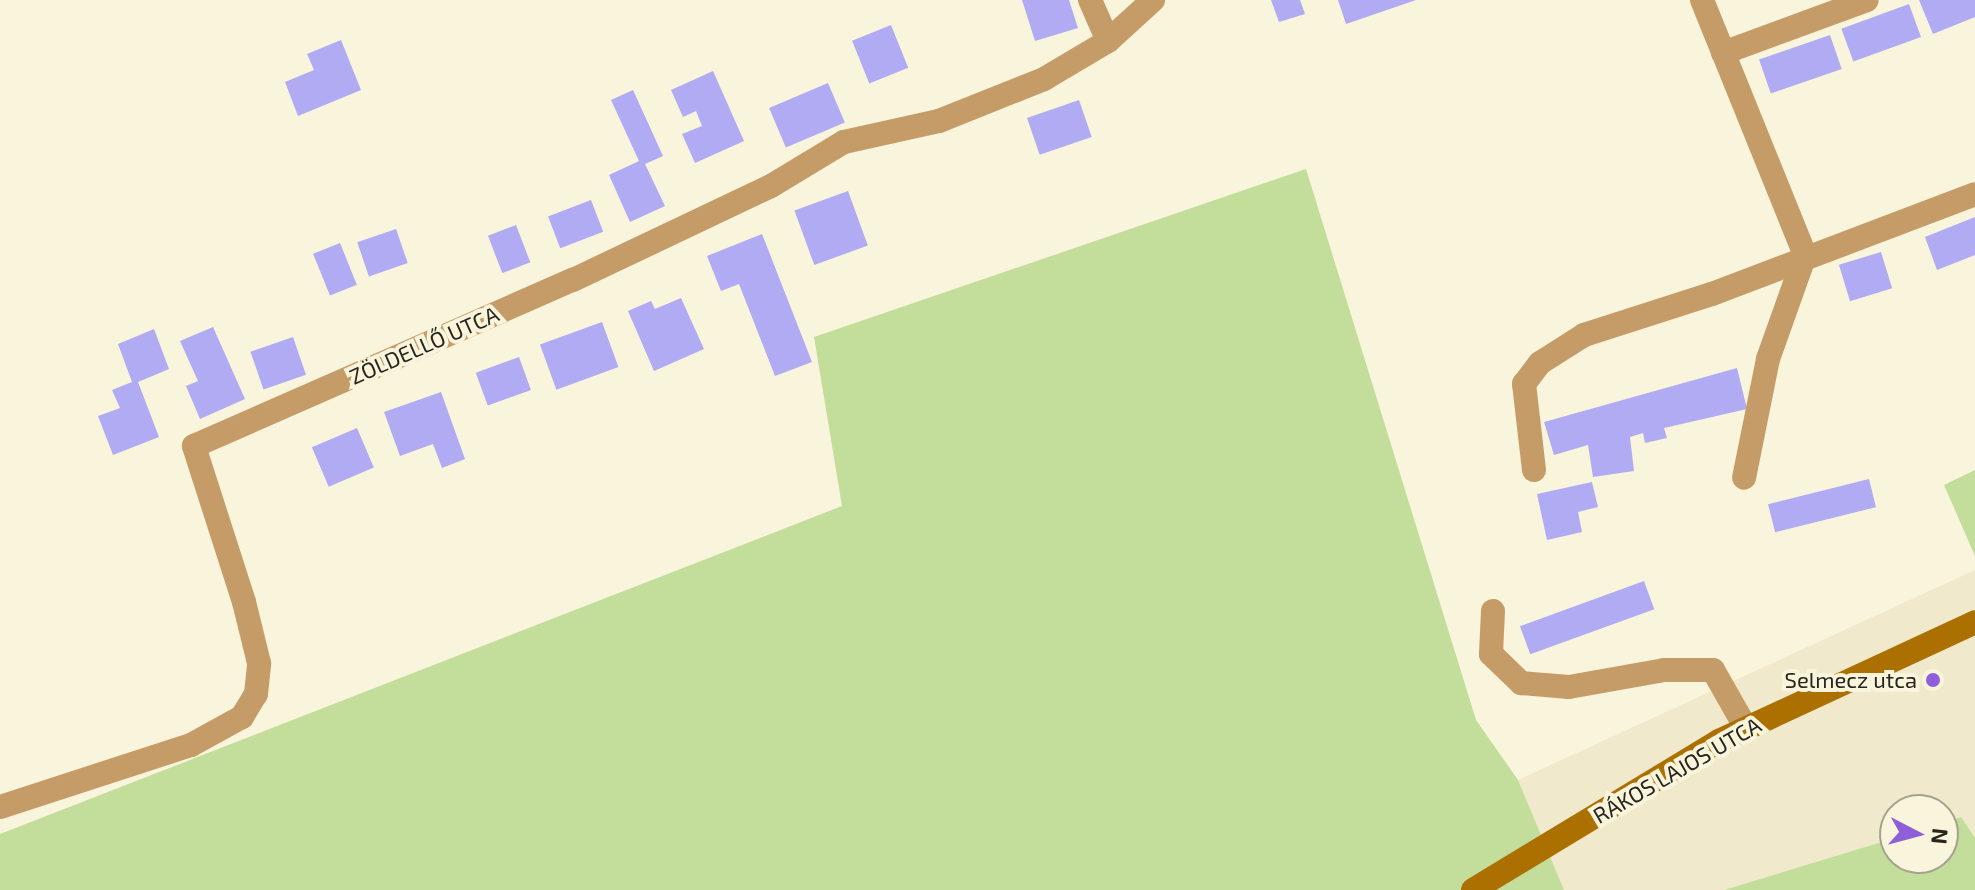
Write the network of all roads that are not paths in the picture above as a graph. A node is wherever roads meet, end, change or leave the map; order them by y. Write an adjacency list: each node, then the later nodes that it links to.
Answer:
1 (1090, 0): 5 (street)
2 (1153, 0): 5 (street)
3 (1702, 0): 6 (street)
4 (1867, 0): 6 (street)
5 (1108, 41): 14 (street, ZÖLDELLŐ UTCA)
6 (1723, 53): 8 (street)
7 (1975, 194): 8 (street)
8 (1805, 255): 9 (street); 10 (street)
9 (1534, 470)
10 (1744, 478)
11 (1493, 611): 13 (street)
12 (1975, 622): 13 (street, RÁKOS LAJOS UTCA)
13 (1746, 728): 15 (street, RÁKOS LAJOS UTCA)
14 (0, 807)
15 (1473, 890)

